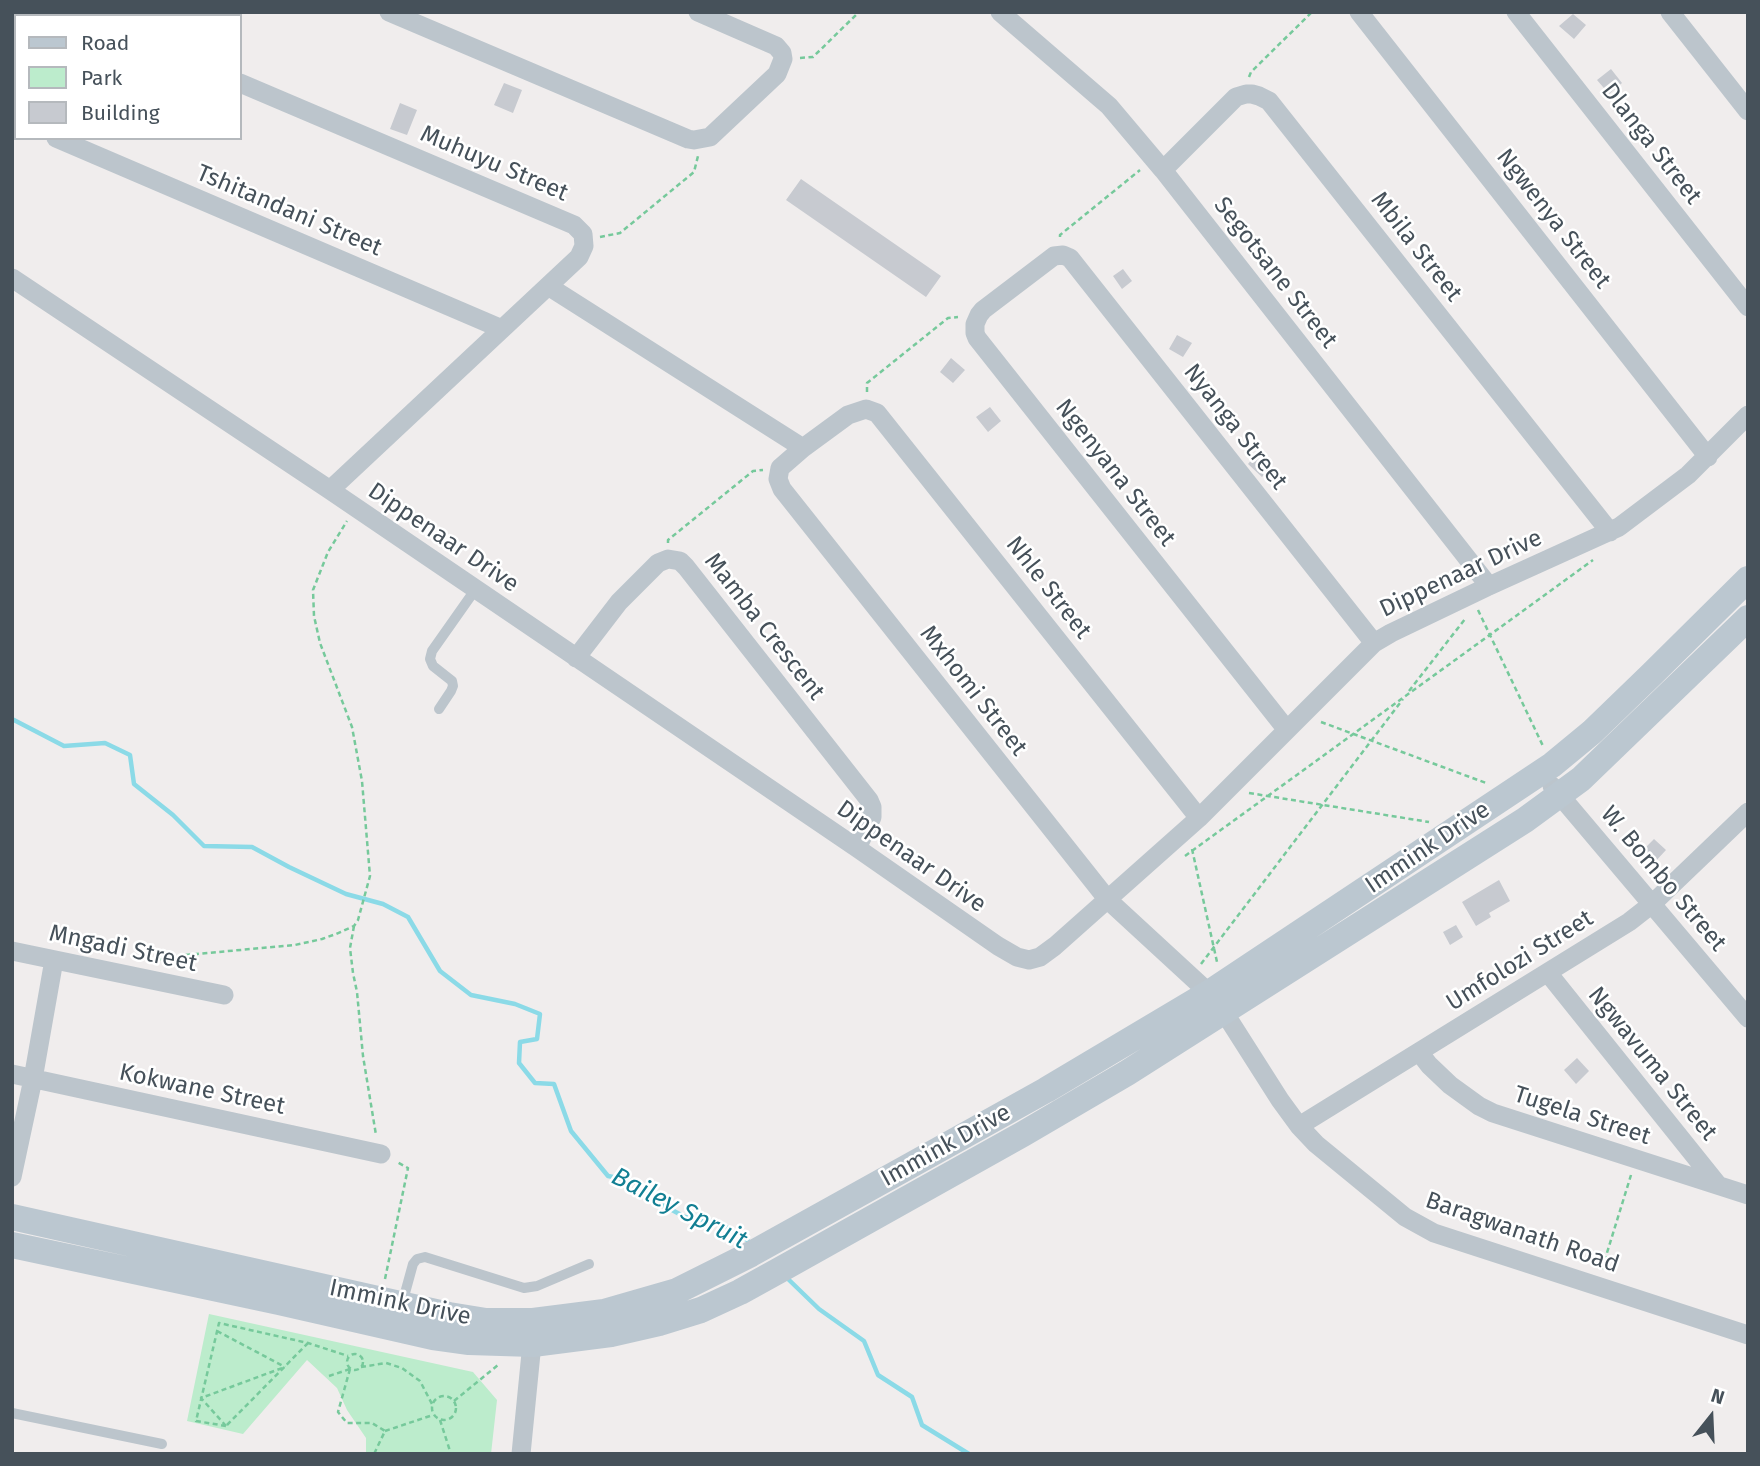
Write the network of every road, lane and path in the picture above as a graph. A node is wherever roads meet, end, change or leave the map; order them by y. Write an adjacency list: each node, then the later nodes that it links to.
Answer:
1 (389, 12): 13 (street)
2 (698, 12): 9 (street)
3 (859, 12): 9 (path)
4 (1000, 12): 15 (street, Segotsane Street)
5 (1312, 12): 11 (path)
6 (1359, 12): 26 (street, Ngwenya Street)
7 (1516, 12): 20 (street, Dlanga Street)
8 (1670, 12): 12 (street)
9 (782, 63): 13 (street)
10 (242, 84): 16 (street, Muhuyu Street)
11 (1241, 95): 15 (street); 30 (street, Mbila Street)
12 (1748, 110)
13 (696, 139): 16 (path)
14 (61, 140): 22 (street, Tshitandani Street)
15 (1158, 164): 17 (path); 34 (street, Segotsane Street)
16 (584, 239): 19 (street)
17 (1055, 257): 21 (street); 39 (street, Nyanga Street)
18 (12, 278): 28 (street, Dippenaar Drive)
19 (548, 286): 22 (street); 25 (street)
20 (1748, 307)
21 (979, 315): 23 (path); 44 (street, Ngenyana Street)
22 (502, 329): 28 (street)
23 (857, 412): 25 (street); 54 (street, Nhle Street)
24 (1748, 415): 26 (street, Dippenaar Drive)
25 (803, 448): 27 (street)
26 (1708, 457): 30 (street, Dippenaar Drive)
27 (780, 468): 32 (path); 59 (street, Mxhomi Street)
28 (330, 490): 29 (street, Dippenaar Drive)
29 (355, 507): 35 (street, Dippenaar Drive); 61 (path)
30 (1610, 532): 34 (street, Dippenaar Drive)
31 (1596, 558): 38 (path)
32 (668, 559): 40 (street, Mamba Crescent); 56 (street, Mamba Crescent)
33 (1748, 579): 47 (main road, Immink Drive)
34 (1489, 586): 36 (street, Dippenaar Drive)
35 (475, 590): 40 (street, Dippenaar Drive); 42 (lane)
36 (1473, 600): 38 (path); 39 (street, Dippenaar Drive); 41 (path)
37 (1748, 618): 50 (main road, Immink Drive)
38 (1490, 635): 41 (path); 47 (path)
39 (1374, 643): 43 (street, Dippenaar Drive)
40 (576, 658): 56 (street, Dippenaar Drive)
41 (1407, 695): 45 (path); 46 (path)
42 (439, 709)
43 (1302, 715): 44 (street, Dippenaar Drive); 45 (path)
44 (1287, 730): 48 (street, Dippenaar Drive)
45 (1353, 734): 46 (path); 51 (path)
46 (1372, 741): 49 (path); 52 (path)
47 (1546, 769): 49 (main road, Immink Drive); 50 (street, W. Bombo Street)
48 (1233, 784): 51 (path); 54 (street, Dippenaar Drive)
49 (1512, 792): 55 (main road, Immink Drive)
50 (1560, 795): 60 (street, W. Bombo Street); 70 (main road, Immink Drive)
51 (1267, 796): 52 (path); 57 (path)
52 (1323, 805): 55 (path); 62 (path)
53 (1746, 817): 60 (street, Umfolozi Street)
54 (1193, 823): 57 (path); 59 (street, Dippenaar Drive)
55 (1448, 835): 70 (main road, Immink Drive)
56 (857, 848): 59 (street, Dippenaar Drive)
57 (1192, 851): 58 (path); 62 (path)
58 (1182, 858)
59 (1108, 900): 70 (street, Mxhomi Street)
60 (1652, 904): 68 (street, Umfolozi Street); 71 (street, W. Bombo Street)
61 (354, 926): 65 (path); 76 (path)
62 (1213, 948): 66 (path); 67 (path)
63 (12, 951): 64 (street, Mngadi Street)
64 (54, 960): 69 (street, Mngadi Street); 74 (street)
65 (146, 961)
66 (1218, 967)
67 (1198, 969)
68 (1548, 973): 72 (street, Umfolozi Street); 79 (street, Ngwavuma Street)
69 (224, 995)
70 (1217, 1003): 75 (street, Baragwanath Road); 87 (main road, Immink Drive); 87 (main road, Immink Drive)
71 (1748, 1018)
72 (1419, 1052): 75 (street, Umfolozi Street); 77 (street, Tugela Street)
73 (12, 1074): 74 (street, Kokwane Street)
74 (33, 1079): 76 (street, Kokwane Street); 78 (street)
75 (1299, 1126): 84 (street, Baragwanath Road)
76 (381, 1154): 85 (path)
77 (1636, 1159): 79 (street, Tugela Street); 84 (path)
78 (12, 1177)
79 (1718, 1185): 80 (street, Tugela Street)
80 (1748, 1195)
81 (12, 1217): 85 (main road, Immink Drive)
82 (12, 1245): 90 (main road, Immink Drive)
83 (589, 1264): 85 (lane)
84 (1597, 1286): 88 (street, Baragwanath Road)
85 (391, 1302): 87 (main road, Immink Drive)
86 (217, 1331): 89 (path); 92 (path); 96 (path)
87 (533, 1333): 90 (main road, Immink Drive); 107 (street)
88 (1748, 1335)
89 (308, 1343): 91 (path); 92 (path)
90 (507, 1344): 97 (path)
91 (348, 1356): 93 (path); 94 (path)
92 (285, 1367): 96 (path); 102 (path)
93 (361, 1367): 94 (path); 98 (path)
94 (350, 1368): 95 (path); 103 (path)
95 (329, 1376)
96 (201, 1398): 102 (path); 102 (path)
97 (454, 1402): 98 (path); 101 (path)
98 (432, 1404): 100 (path)
99 (12, 1413): 104 (lane)
100 (433, 1415): 101 (path); 103 (path)
101 (440, 1420): 106 (path)
102 (226, 1426)
103 (385, 1431): 105 (path)
104 (162, 1444)
105 (374, 1454)
106 (451, 1454)
107 (521, 1454)

